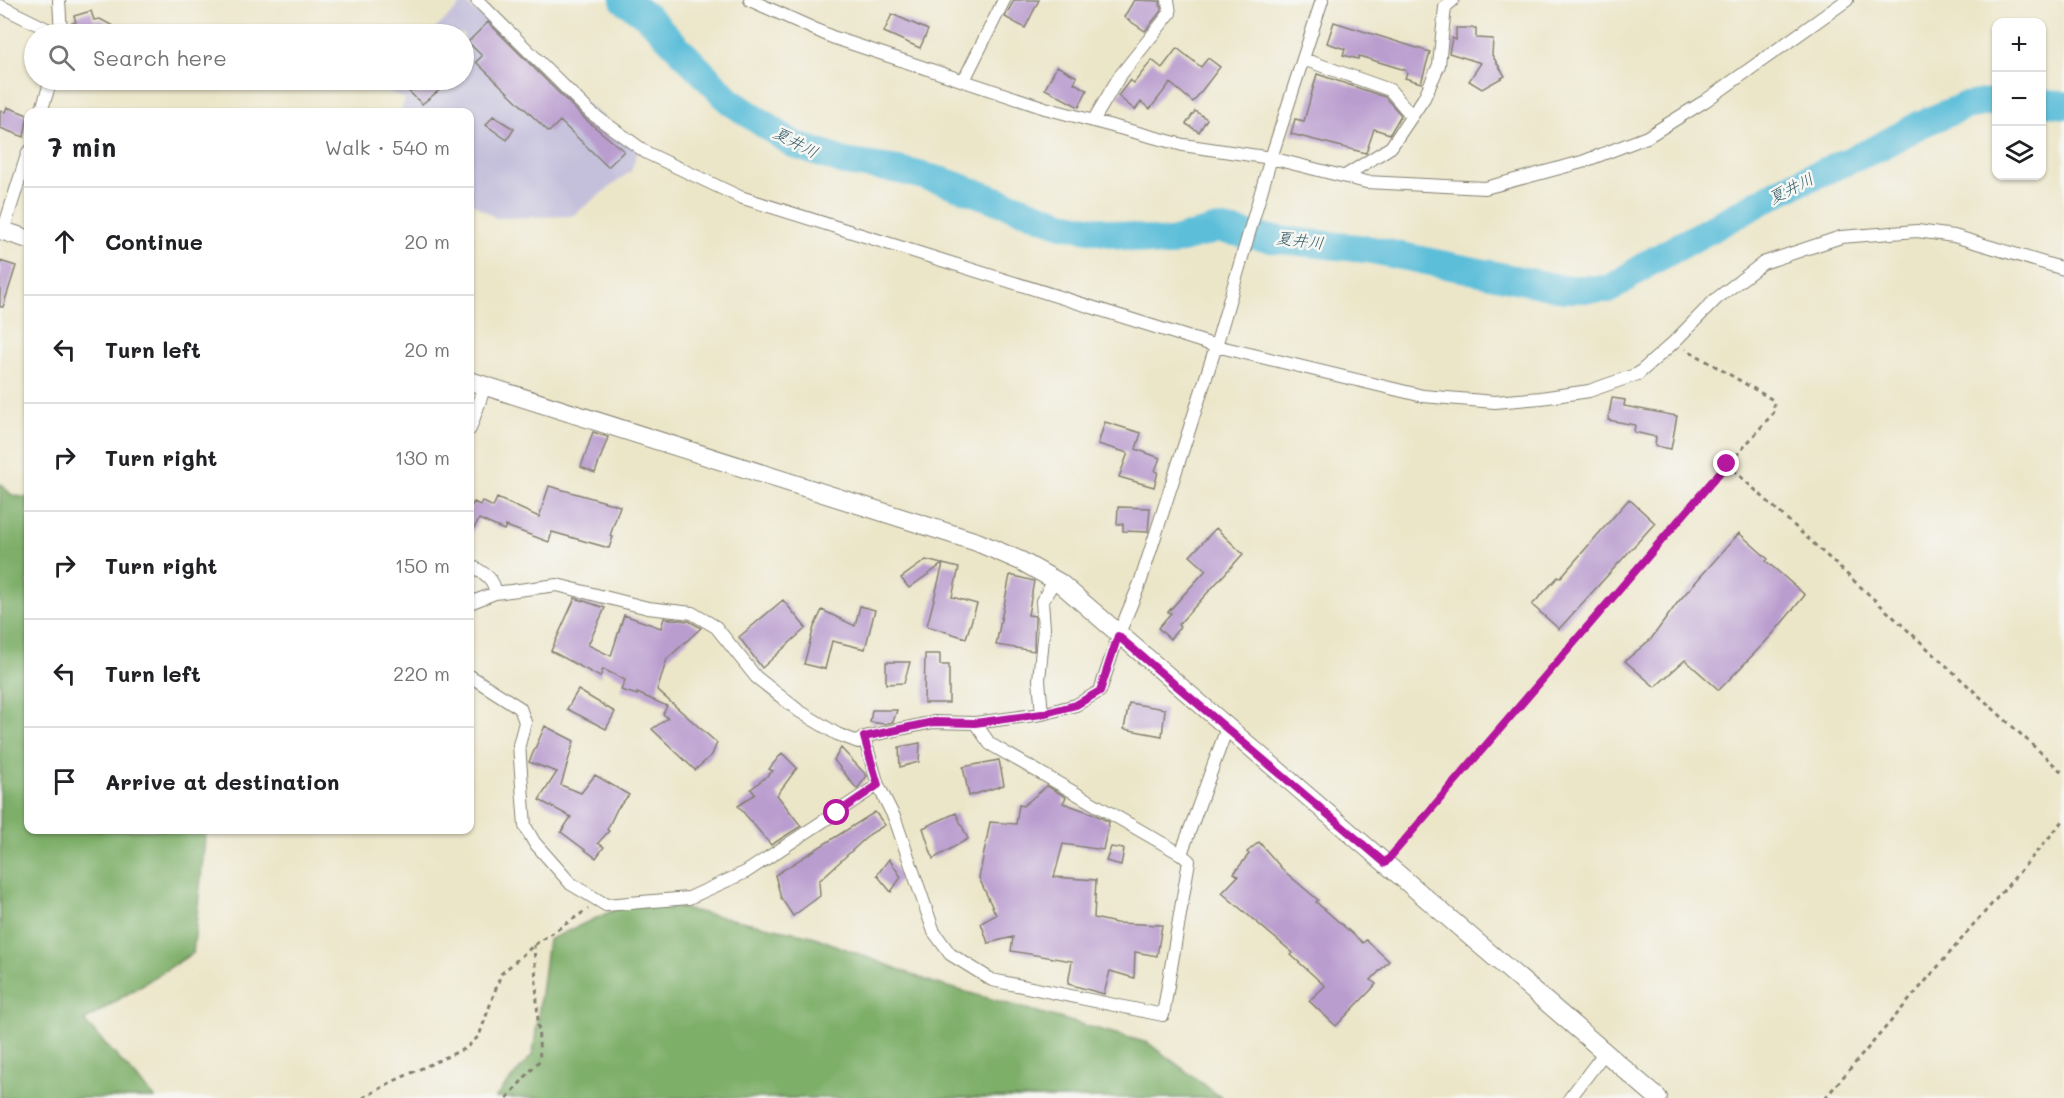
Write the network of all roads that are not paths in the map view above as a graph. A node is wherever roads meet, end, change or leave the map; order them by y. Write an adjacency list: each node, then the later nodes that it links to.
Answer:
1 (59, 0): 11 (street)
2 (477, 0): 24 (street)
3 (750, 0): 13 (street)
4 (1004, 0): 13 (street)
5 (1168, 0): 17 (street)
6 (1322, 0): 12 (street)
7 (1453, 0): 16 (street)
8 (1847, 0): 20 (street)
9 (0, 6): 10 (street)
10 (37, 24)
11 (60, 24)
12 (1303, 59): 16 (street); 18 (street)
13 (964, 80): 17 (street)
14 (48, 90): 15 (street)
15 (42, 108)
16 (1412, 116): 20 (street)
17 (1093, 121): 18 (street)
18 (1271, 158): 20 (street); 24 (street)
19 (24, 164): 21 (street)
20 (1345, 177)
21 (2, 231): 22 (street)
22 (24, 238)
23 (2064, 269): 24 (street)
24 (1216, 346): 31 (street)
25 (477, 383): 26 (street); 28 (street)
26 (474, 403)
27 (474, 567): 29 (street)
28 (1055, 580): 31 (street); 33 (street)
29 (495, 593): 30 (street); 36 (street)
30 (474, 601)
31 (1118, 636): 33 (street); 35 (street)
32 (474, 679): 37 (street)
33 (1042, 714): 34 (street)
34 (975, 723): 36 (street); 38 (street)
35 (1227, 728): 38 (street); 39 (street)
36 (864, 737): 37 (street)
37 (878, 785): 38 (street)
38 (1181, 854)
39 (1605, 1053): 40 (street); 41 (street)
40 (1570, 1098)
41 (1658, 1098)

